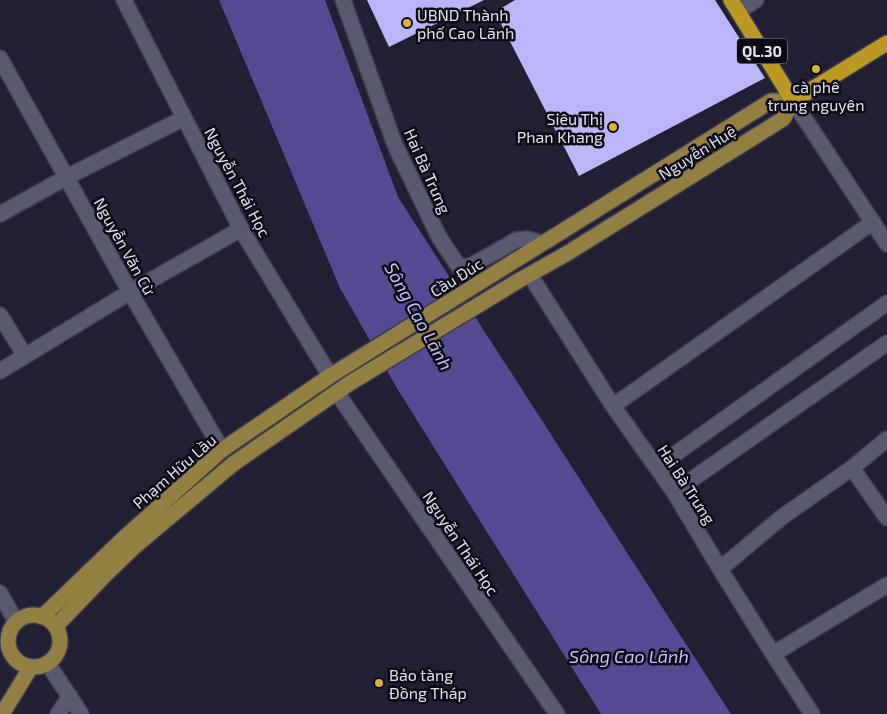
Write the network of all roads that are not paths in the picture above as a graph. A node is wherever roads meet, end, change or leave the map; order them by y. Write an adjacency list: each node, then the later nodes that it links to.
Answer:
1 (124, 0): 8 (street, Nguyễn Thái Học)
2 (343, 0): 13 (street, Hai Bà Trưng)
3 (756, 0): 4 (street)
4 (734, 6): 7 (highway, QL.30)
5 (887, 43): 7 (highway, Nguyễn Huệ)
6 (0, 58): 9 (street, Nguyễn Văn Cừ)
7 (793, 101): 11 (street); 13 (main road, Cầu Đúc); 15 (main road, Nguyễn Huệ)
8 (184, 118): 9 (street); 12 (street, Nguyễn Thái Học)
9 (67, 178): 10 (street); 16 (street, Nguyễn Văn Cừ)
10 (0, 214)
11 (872, 222): 14 (street); 25 (street)
12 (241, 229): 16 (street); 23 (street, Nguyễn Thái Học)
13 (542, 243): 21 (main road, Cầu Đúc)
14 (887, 244)
15 (524, 278): 24 (main road); 25 (street, Hai Bà Trưng)
16 (130, 292): 20 (street); 27 (street, Nguyễn Văn Cừ)
17 (887, 303): 28 (street)
18 (0, 315): 20 (street)
19 (887, 343): 30 (street)
20 (25, 356): 22 (street)
21 (343, 368): 23 (main road, Phạm Hữu Lầu)
22 (0, 371)
23 (330, 376): 27 (main road, Phạm Hữu Lầu)
24 (337, 393): 37 (main road); 46 (street, Nguyễn Thái Học)
25 (613, 406): 28 (street, Hai Bà Trưng)
26 (887, 439): 29 (street)
27 (222, 450): 35 (main road, Phạm Hữu Lầu)
28 (657, 467): 30 (street, Hai Bà Trưng)
29 (852, 468): 31 (street); 32 (street)
30 (674, 492): 32 (street, Hai Bà Trưng)
31 (887, 518)
32 (720, 569): 39 (street, Hai Bà Trưng)
33 (887, 585): 39 (street)
34 (0, 593): 36 (street)
35 (42, 617): 36 (main road); 37 (main road)
36 (16, 622): 38 (main road)
37 (56, 626): 40 (main road)
38 (4, 651): 41 (main road)
39 (773, 654): 47 (street, Hai Bà Trưng)
40 (48, 664): 41 (main road); 42 (street)
41 (31, 667): 43 (main road)
42 (70, 696): 44 (street); 45 (street)
43 (2, 714)
44 (58, 714)
45 (82, 714)
46 (556, 714)
47 (812, 714)

